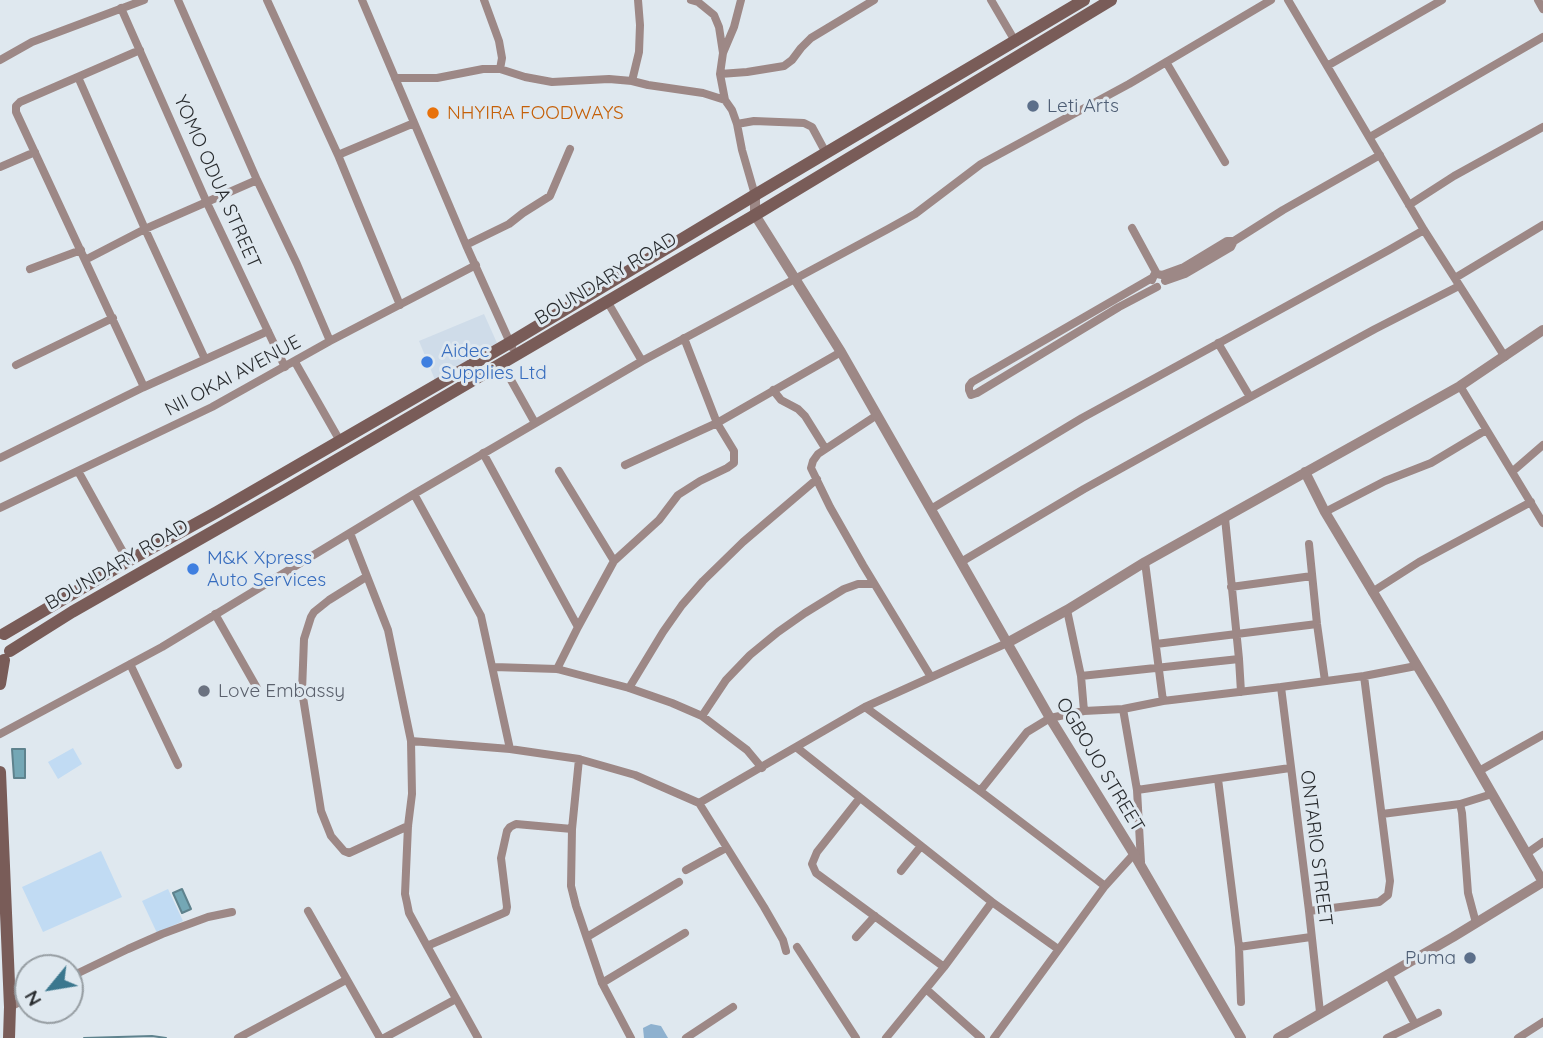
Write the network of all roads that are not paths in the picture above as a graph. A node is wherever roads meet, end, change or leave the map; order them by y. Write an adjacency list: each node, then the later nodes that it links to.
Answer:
1 (144, 0): 17 (street)
2 (178, 0): 43 (street)
3 (268, 0): 39 (street)
4 (362, 0): 29 (street)
5 (484, 0): 26 (street)
6 (638, 0): 30 (street)
7 (691, 0): 22 (street)
8 (741, 0): 22 (street)
9 (873, 0): 27 (street)
10 (991, 0): 20 (street)
11 (1084, 0): 20 (main road, BOUNDARY ROAD)
12 (1111, 0): 47 (main road, BOUNDARY ROAD)
13 (1271, 0): 24 (street)
14 (1288, 0): 25 (street)
15 (1442, 0): 25 (street)
16 (1538, 0): 18 (street)
17 (121, 9): 21 (street, YOMO ODUA STREET); 23 (street)
18 (1543, 9)
19 (1543, 37): 35 (street)
20 (1015, 41): 38 (main road, BOUNDARY ROAD)
21 (141, 50): 28 (street); 45 (street, YOMO ODUA STREET)
22 (723, 53): 27 (street)
23 (0, 60)
24 (1166, 62): 41 (street); 58 (street)
25 (1327, 66): 35 (street)
26 (500, 69): 29 (street); 30 (street)
27 (720, 74): 31 (street)
28 (78, 77): 37 (street); 50 (street)
29 (395, 78): 32 (street)
30 (632, 81): 31 (street)
31 (724, 100): 33 (street)
32 (414, 123): 39 (street); 52 (street)
33 (737, 124): 38 (street); 44 (street)
34 (1543, 127): 46 (street)
35 (1370, 137): 40 (street)
36 (570, 149): 52 (street)
37 (35, 152): 42 (street); 53 (street)
38 (826, 153): 44 (main road, BOUNDARY ROAD)
39 (338, 155): 61 (street)
40 (1380, 155): 46 (street); 57 (street)
41 (1225, 162)
42 (0, 167)
43 (257, 180): 45 (street); 66 (street)
44 (755, 195): 47 (street); 67 (main road, BOUNDARY ROAD)
45 (207, 203): 50 (street); 64 (street, YOMO ODUA STREET)
46 (1409, 205): 51 (street)
47 (755, 215): 58 (street, OGBOJO STREET); 60 (main road, BOUNDARY ROAD)
48 (1543, 225): 59 (street)
49 (1132, 228): 57 (street)
50 (145, 229): 54 (street); 72 (street)
51 (1424, 230): 59 (street); 68 (street)
52 (466, 245): 55 (street)
53 (81, 250): 54 (street); 56 (street)
54 (85, 260): 62 (street)
55 (476, 265): 61 (street, NII OKAI AVENUE); 67 (street)
56 (30, 269)
57 (1158, 279): 57 (street)
58 (795, 280): 65 (street); 69 (street, OGBOJO STREET)
59 (1457, 282): 71 (street); 81 (street)
60 (607, 301): 70 (main road, BOUNDARY ROAD); 73 (street)
61 (400, 305): 66 (street, NII OKAI AVENUE)
62 (113, 318): 75 (street); 79 (street)
63 (1543, 330): 71 (street)
64 (268, 331): 72 (street); 77 (street, YOMO ODUA STREET)
65 (684, 338): 73 (street); 84 (street)
66 (330, 341): 74 (street, NII OKAI AVENUE)
67 (510, 342): 70 (street); 86 (main road, BOUNDARY ROAD)
68 (1218, 343): 81 (street); 100 (street)
69 (841, 352): 80 (street); 82 (street, OGBOJO STREET)
70 (516, 356): 76 (main road, BOUNDARY ROAD)
71 (1505, 357): 78 (street)
72 (205, 359): 79 (street)
73 (642, 361): 83 (street)
74 (295, 362): 77 (street, NII OKAI AVENUE); 86 (street)
75 (16, 365)
76 (502, 365): 83 (street); 125 (main road, BOUNDARY ROAD)
77 (285, 367): 92 (street, NII OKAI AVENUE)
78 (1460, 386): 85 (street); 95 (street)
79 (144, 387): 90 (street)
80 (773, 390): 84 (street); 88 (street)
81 (1251, 397): 108 (street)
82 (877, 415): 88 (street); 100 (street, OGBOJO STREET)
83 (535, 423): 89 (street)
84 (717, 423): 91 (street); 107 (street)
85 (1486, 430): 94 (street); 101 (street)
86 (341, 441): 106 (main road, BOUNDARY ROAD)
87 (1543, 445): 94 (street)
88 (825, 448): 96 (street)
89 (483, 453): 97 (street); 120 (street)
90 (0, 458)
91 (625, 465)
92 (78, 471): 99 (street, NII OKAI AVENUE); 106 (street)
93 (559, 471): 107 (street)
94 (1513, 471): 98 (street)
95 (1305, 472): 101 (street); 102 (street)
96 (817, 479): 110 (street); 139 (street)
97 (414, 494): 104 (street); 130 (street)
98 (1531, 502): 103 (street); 116 (street)
99 (0, 508)
100 (931, 509): 108 (street, OGBOJO STREET)
101 (1325, 512): 116 (street)
102 (1225, 518): 109 (street); 115 (street)
103 (1543, 523)
104 (350, 533): 112 (street); 118 (street)
105 (1309, 544): 111 (street)
106 (128, 561): 121 (main road, BOUNDARY ROAD)
107 (614, 561): 120 (street)
108 (961, 562): 123 (street, OGBOJO STREET)
109 (1145, 562): 117 (street); 124 (street)
110 (863, 565): 113 (street); 114 (street)
111 (1312, 576): 115 (street); 119 (street)
112 (366, 577): 149 (street); 166 (street)
113 (874, 583): 114 (street); 134 (street)
114 (858, 584): 145 (street)
115 (1231, 587): 122 (street)
116 (1372, 592): 129 (street)
117 (1068, 610): 123 (street); 132 (street)
118 (215, 614): 127 (street); 138 (street)
119 (1317, 624): 122 (street); 135 (street)
120 (578, 627): 131 (street)
121 (2, 634): 125 (main road)
122 (1236, 635): 124 (street); 126 (street)
123 (1007, 643): 134 (street); 146 (street, OGBOJO STREET)
124 (1156, 644): 128 (street)
125 (5, 657): 136 (main road)
126 (1239, 659): 128 (street); 140 (street)
127 (130, 664): 147 (street); 153 (street)
128 (1159, 666): 132 (street); 141 (street)
129 (1416, 666): 133 (street); 156 (street)
130 (494, 667): 131 (street); 151 (street)
131 (557, 669): 139 (street)
132 (1081, 676): 144 (street)
133 (1364, 676): 135 (street); 165 (street)
134 (931, 677): 142 (street)
135 (1325, 681): 137 (street)
136 (0, 684)
137 (1281, 687): 140 (street); 155 (street, ONTARIO STREET)
138 (257, 688)
139 (629, 688): 145 (street)
140 (1241, 692): 141 (street)
141 (1163, 701): 143 (street)
142 (865, 707): 150 (street); 160 (street)
143 (1123, 709): 144 (street); 159 (street)
144 (1084, 711): 146 (street)
145 (702, 716): 154 (street)
146 (1050, 718): 160 (street); 172 (street, OGBOJO STREET)
147 (0, 734)
148 (1543, 735): 156 (street)
149 (411, 741): 151 (street); 166 (street)
150 (796, 747): 154 (street); 162 (street)
151 (510, 749): 152 (street)
152 (579, 759): 163 (street); 167 (street)
153 (178, 765)
154 (762, 768): 163 (street)
155 (1290, 768): 158 (street); 182 (street, ONTARIO STREET)
156 (1479, 771): 161 (street)
157 (0, 772): 170 (main road)
158 (1218, 779): 159 (street); 192 (street)
159 (1138, 790): 174 (street)
160 (980, 791): 179 (street)
161 (1492, 794): 164 (street); 173 (street)
162 (859, 799): 169 (street); 184 (street)
163 (699, 803): 171 (street)
164 (1460, 804): 165 (street); 185 (street)
165 (1382, 814): 182 (street)
166 (408, 826): 190 (street)
167 (572, 829): 187 (street); 190 (street)
168 (1543, 842): 173 (street)
169 (921, 846): 176 (street); 180 (street)
170 (2, 847): 200 (main road)
171 (726, 848): 175 (street); 194 (street)
172 (1133, 854): 174 (street, OGBOJO STREET); 179 (street)
173 (1526, 854): 178 (street)
174 (1141, 869): 221 (street, OGBOJO STREET)
175 (686, 870)
176 (901, 871)
177 (679, 882): 187 (street)
178 (1543, 882): 185 (street)
179 (1105, 886): 193 (street)
180 (992, 902): 193 (street); 195 (street)
181 (308, 911): 198 (street)
182 (1309, 911): 189 (street, ONTARIO STREET)
183 (232, 912): 196 (street)
184 (875, 916): 188 (street); 195 (street)
185 (1476, 923): 197 (street)
186 (685, 933): 199 (street)
187 (587, 937): 199 (street)
188 (856, 937)
189 (1311, 937): 192 (street); 207 (street, ONTARIO STREET)
190 (427, 946): 202 (street)
191 (797, 947): 217 (street)
192 (1239, 947): 203 (street)
193 (1058, 949): 220 (street)
194 (786, 951)
195 (944, 967): 201 (street)
196 (84, 970)
197 (1388, 974): 207 (street); 210 (street)
198 (346, 980): 212 (street); 213 (street)
199 (603, 983): 215 (street)
200 (4, 985): 205 (main road)
201 (926, 989): 218 (street); 219 (street)
202 (456, 999): 213 (street); 214 (street)
203 (1241, 1002)
204 (14, 1005): 205 (street)
205 (10, 1007): 211 (main road)
206 (733, 1007): 216 (street)
207 (1320, 1012): 222 (street)
208 (1438, 1013): 210 (street)
209 (1543, 1023): 224 (street)
210 (1415, 1024): 223 (street)
211 (9, 1038)
212 (238, 1038)
213 (382, 1038)
214 (478, 1038)
215 (631, 1038)
216 (686, 1038)
217 (856, 1038)
218 (886, 1038)
219 (981, 1038)
220 (994, 1038)
221 (1241, 1038)
222 (1278, 1038)
223 (1387, 1038)
224 (1518, 1038)

